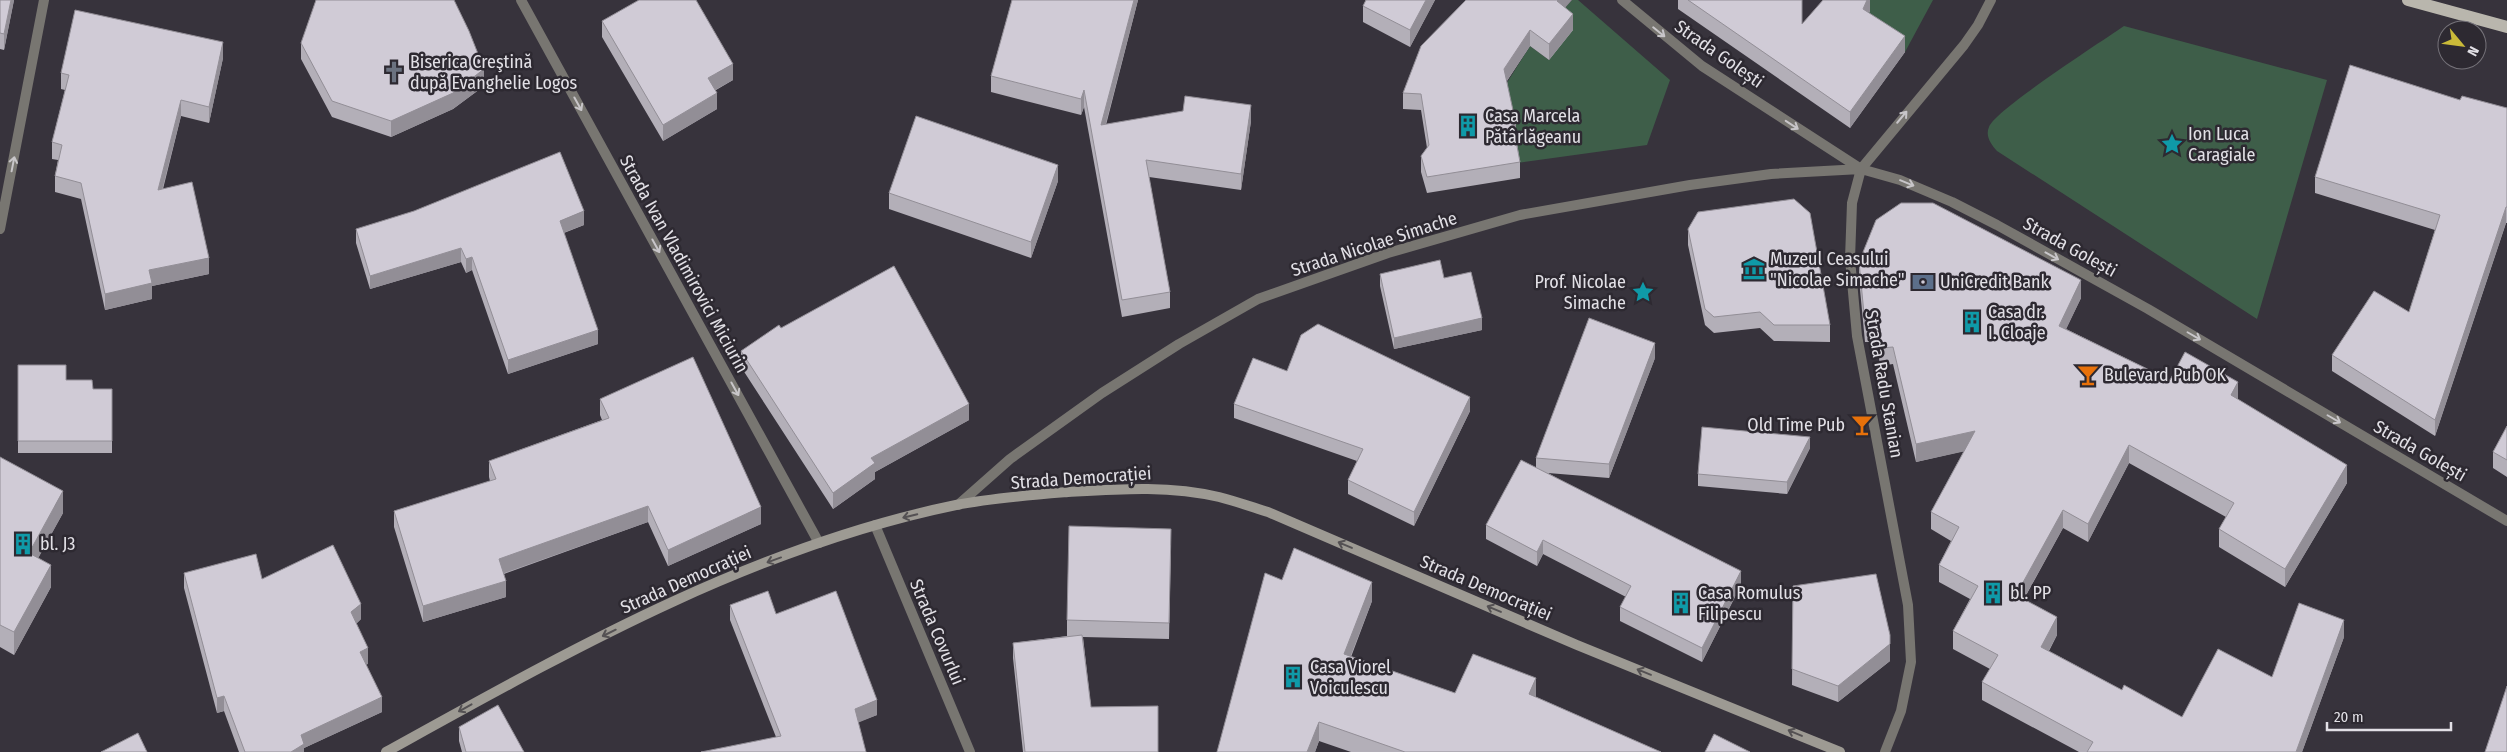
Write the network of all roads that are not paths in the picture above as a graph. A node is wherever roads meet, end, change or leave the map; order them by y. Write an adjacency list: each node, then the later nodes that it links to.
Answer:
1 (44, 0): 8 (street, one-way to 1)
2 (520, 0): 12 (street, Strada Ivan Vladimirovici Miciurin, one-way to 12)
3 (1622, 0): 7 (street, Strada Golești, one-way to 7)
4 (1991, 0): 7 (street, Strada Radu Stanian, one-way to 4)
5 (2408, 0): 6 (main road)
6 (2507, 28)
7 (1861, 169): 9 (street, Strada Nicolae Simache); 10 (street, Strada Golești, one-way to 10); 16 (street, Strada Radu Stanian)
8 (0, 229)
9 (958, 505): 11 (main road, Strada Democrației, one-way to 11); 15 (main road, Strada Democrației, one-way to 9)
10 (2507, 521)
11 (874, 525): 12 (main road, Strada Democrației); 14 (street, Strada Covurlui)
12 (820, 543): 13 (main road, Strada Democrației, one-way to 13)
13 (386, 752)
14 (970, 752)
15 (1840, 752)
16 (1885, 752)

